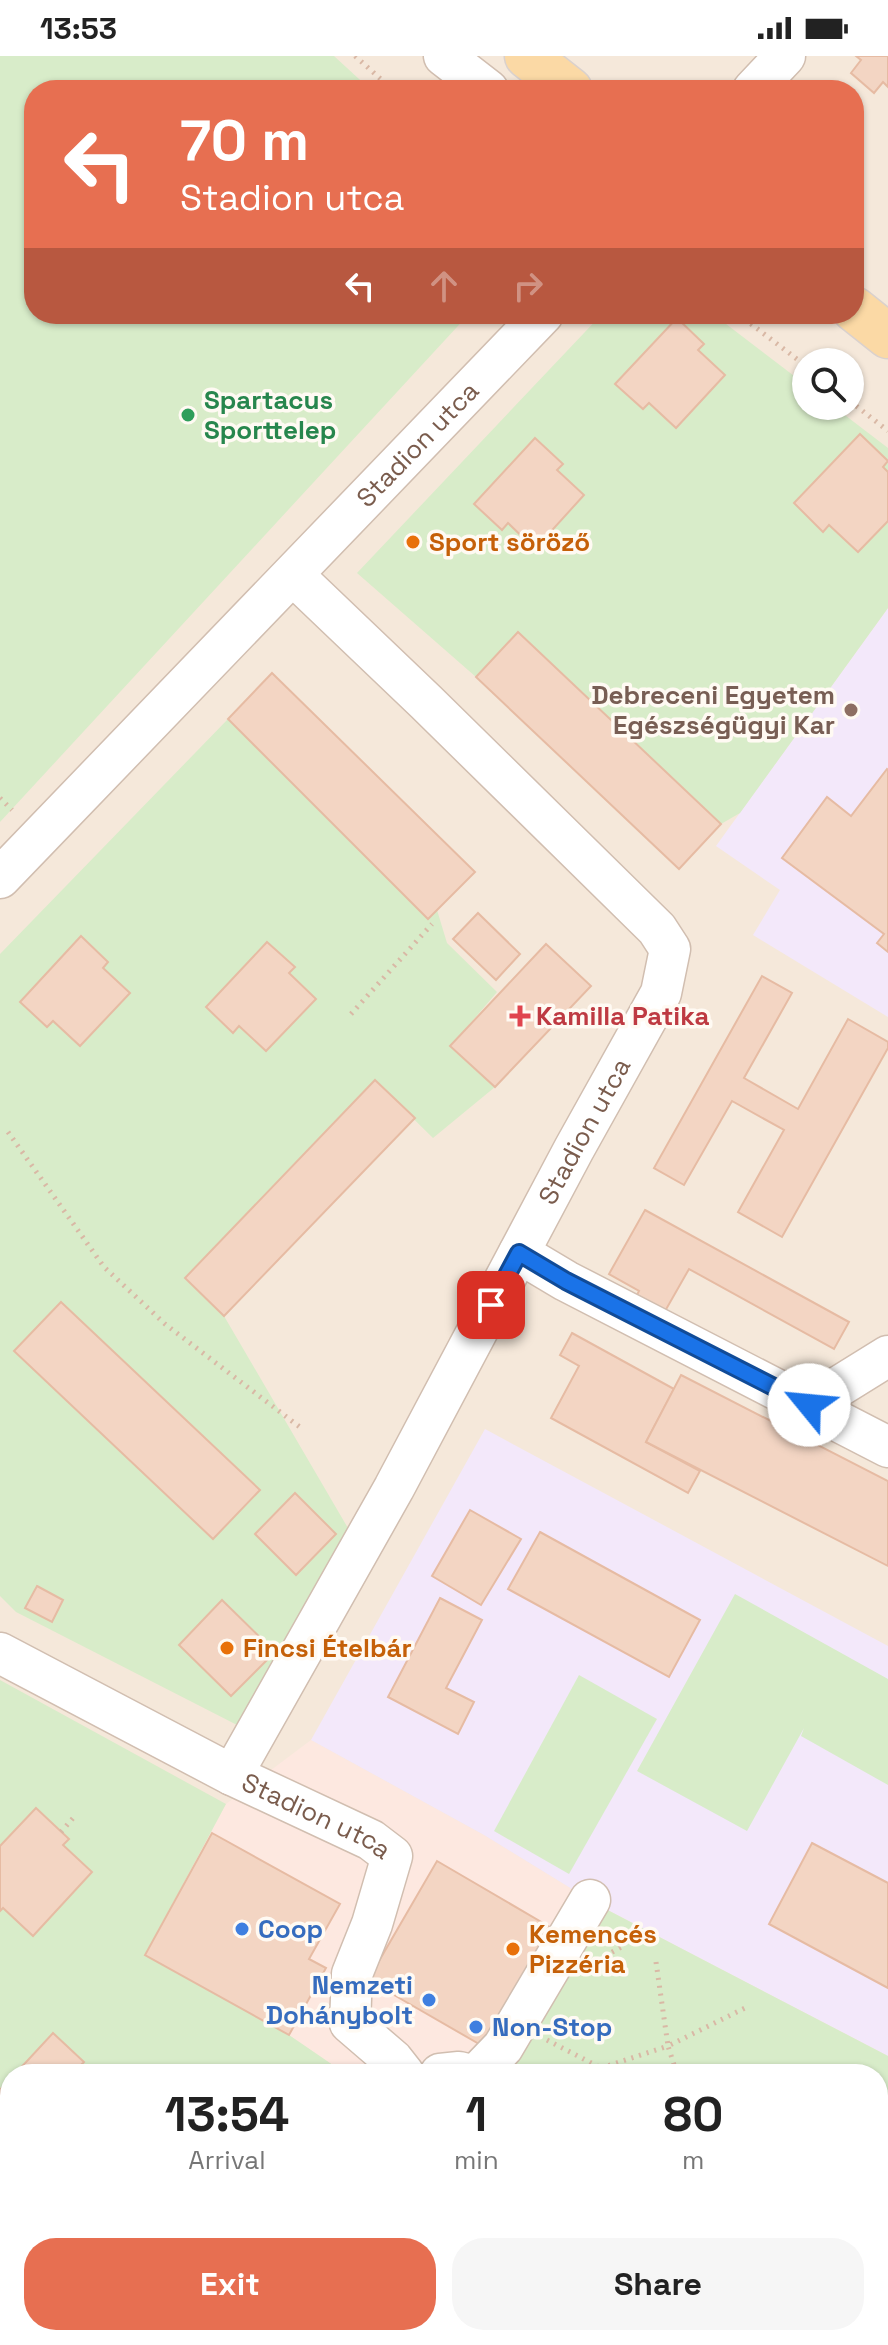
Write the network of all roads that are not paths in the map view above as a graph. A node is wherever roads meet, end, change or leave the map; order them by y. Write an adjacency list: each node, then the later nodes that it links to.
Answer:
1 (444, 56): 4 (street)
2 (527, 56): 5 (main road)
3 (785, 56): 6 (street)
4 (475, 80)
5 (557, 80)
6 (762, 80)
7 (864, 317): 9 (main road)
8 (533, 324): 10 (street, Stadion utca)
9 (888, 336)
10 (293, 575): 11 (street, Stadion utca); 12 (street, Stadion utca)
11 (0, 878)
12 (519, 1253): 14 (street); 17 (street, Stadion utca)
13 (888, 1356): 14 (street)
14 (809, 1405): 15 (street)
15 (888, 1447)
16 (0, 1653): 17 (street, Stadion utca)
17 (232, 1775): 19 (street, Stadion utca)
18 (590, 1900): 20 (street)
19 (396, 2064)
20 (487, 2064)

